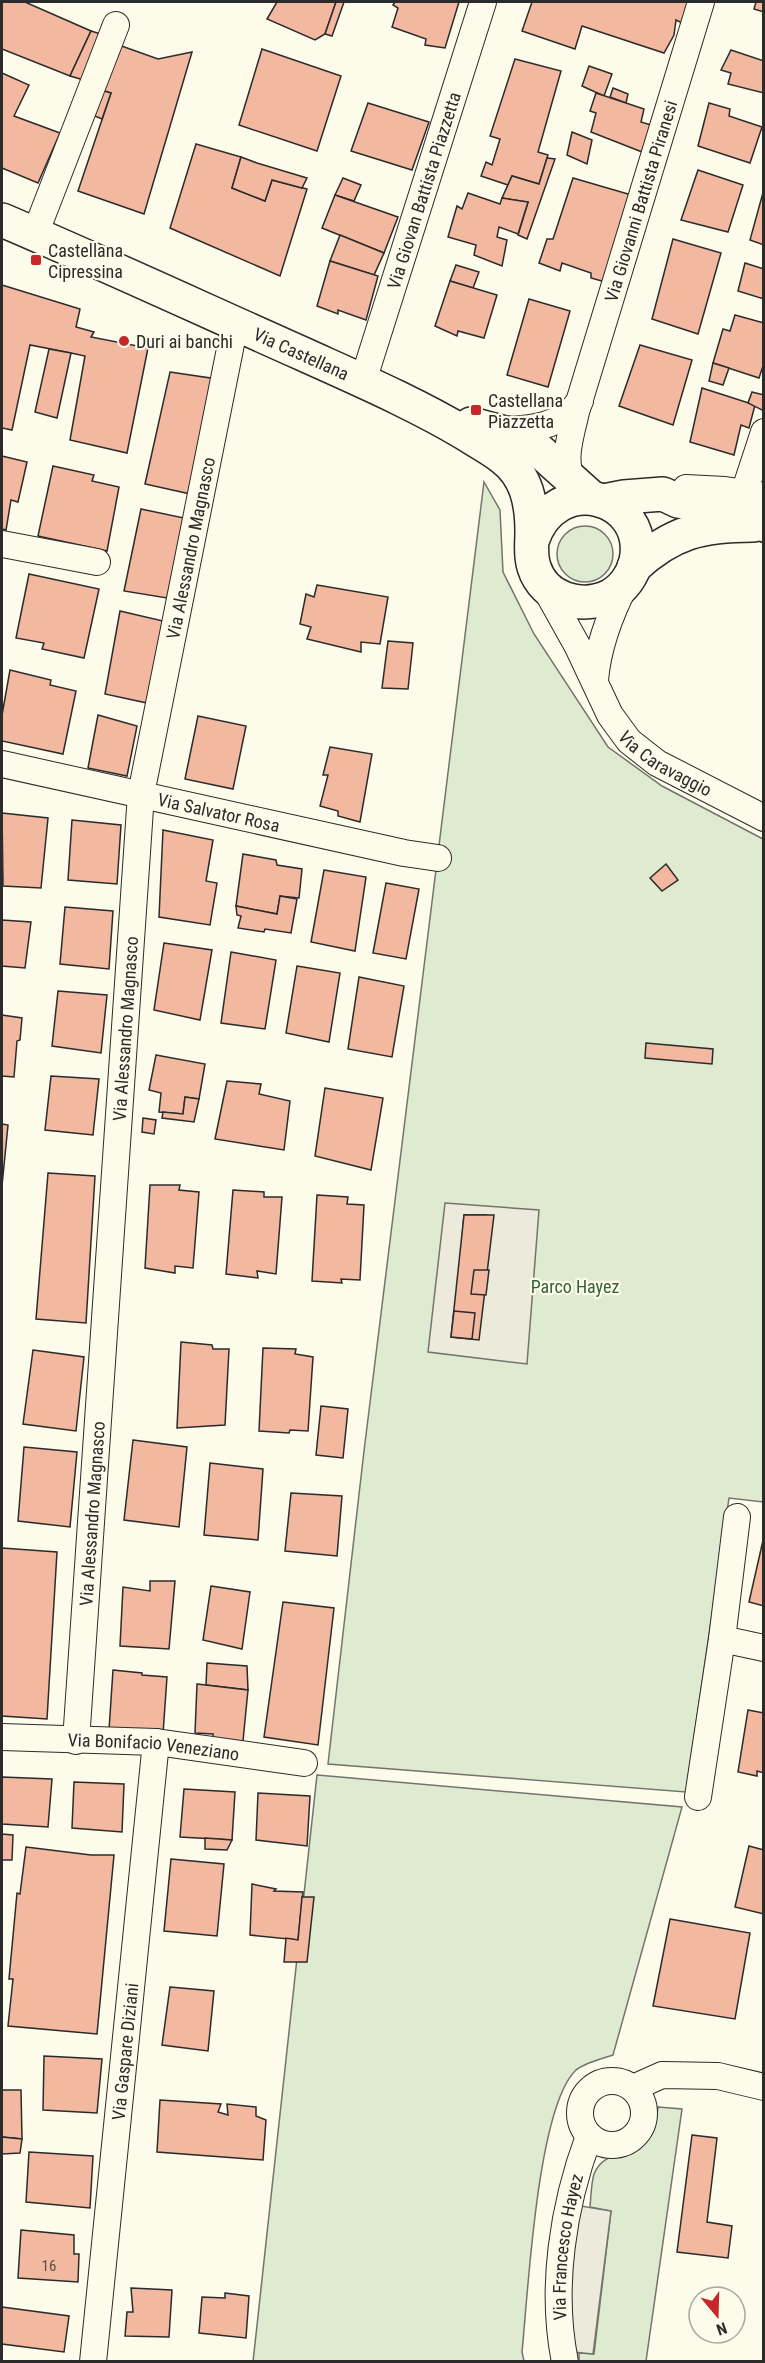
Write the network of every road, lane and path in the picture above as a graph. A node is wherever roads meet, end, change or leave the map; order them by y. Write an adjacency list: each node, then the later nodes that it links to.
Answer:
1 (483, 2): 7 (street, Via Giovan Battista Piazzetta)
2 (701, 2): 8 (street, Via Giovanni Battista Piranesi)
3 (116, 25): 5 (street)
4 (2, 220): 5 (street, Via Castellana)
5 (34, 234): 6 (street, Via Castellana)
6 (235, 324): 7 (street, Via Castellana); 23 (street, Via Alessandro Magnasco)
7 (363, 381): 9 (street, Via Castellana)
8 (580, 401): 10 (street); 12 (street, Via Giovanni Battista Piranesi)
9 (437, 416): 10 (street, Via Castellana); 16 (street, Via Castellana)
10 (497, 430): 12 (street, Via Castellana)
11 (764, 432): 14 (street)
12 (589, 494): 13 (street); 16 (street); 19 (street, Via Castellana)
13 (663, 494): 14 (street); 15 (street)
14 (754, 494)
15 (764, 525): 19 (street)
16 (532, 541): 20 (street, Via Castellana)
17 (2, 544): 18 (street)
18 (97, 562)
19 (630, 575): 20 (street); 21 (street)
20 (539, 578): 21 (street, Via Caravaggio)
21 (595, 680): 24 (street, Via Caravaggio)
22 (2, 764): 23 (street, Via Salvator Rosa)
23 (141, 794): 25 (street, Via Salvator Rosa); 30 (street, Via Alessandro Magnasco)
24 (764, 818)
25 (438, 858)
26 (737, 1517): 27 (street)
27 (722, 1639): 28 (street); 33 (street)
28 (764, 1648)
29 (2, 1737): 30 (street, Via Bonifacio Veneziano)
30 (76, 1741): 31 (street, Via Bonifacio Veneziano)
31 (156, 1742): 32 (street, Via Bonifacio Veneziano); 37 (street, Via Gaspare Diziani)
32 (304, 1763)
33 (698, 1797)
34 (764, 2087): 35 (street)
35 (633, 2088): 36 (street); 36 (street)
36 (589, 2136): 38 (street, Via Francesco Hayez)
37 (93, 2361)
38 (565, 2361)

